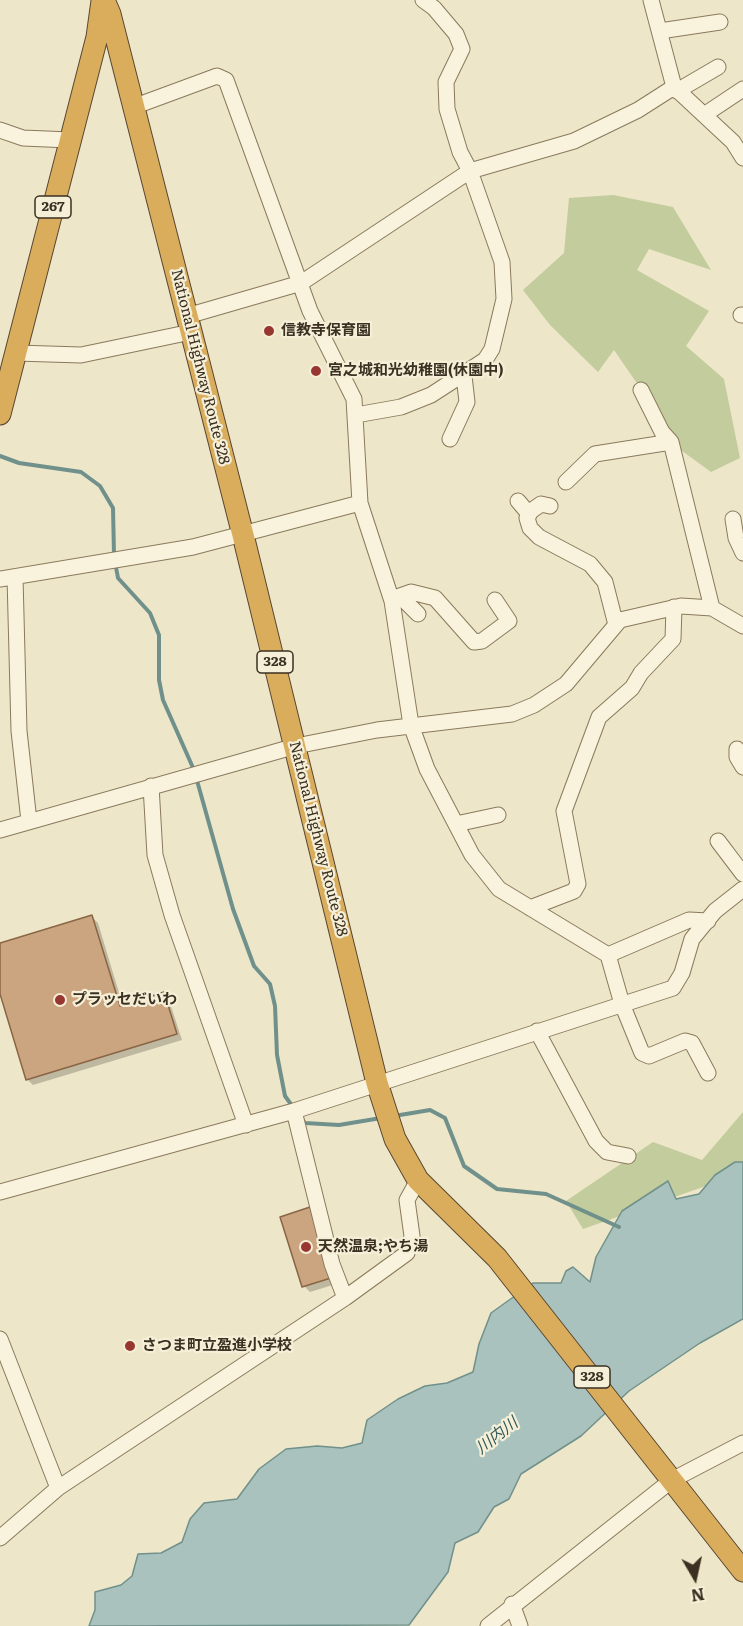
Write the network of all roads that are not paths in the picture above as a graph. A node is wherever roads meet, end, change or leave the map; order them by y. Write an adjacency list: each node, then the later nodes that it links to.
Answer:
1 (103, 0): 7 (highway, National Highway Route 328 / 328); 8 (highway, 267)
2 (423, 0): 16 (street)
3 (651, 0): 5 (street)
4 (720, 22): 5 (street)
5 (660, 32): 9 (street)
6 (718, 67): 9 (street)
7 (124, 70): 8 (highway); 11 (highway, National Highway Route 328 / 328)
8 (88, 71): 14 (highway, 267)
9 (676, 89): 12 (street); 16 (street)
10 (743, 89): 12 (street)
11 (133, 107): 17 (street); 18 (highway, National Highway Route 328 / 328)
12 (704, 115): 15 (street)
13 (0, 130): 14 (street)
14 (70, 140): 19 (highway, 267)
15 (743, 158)
16 (470, 171): 17 (street); 20 (street)
17 (301, 283): 18 (street); 23 (street)
18 (189, 324): 19 (street); 32 (highway, National Highway Route 328 / 328)
19 (16, 353): 22 (highway, 267)
20 (464, 376): 23 (street); 24 (street)
21 (641, 390): 25 (street)
22 (0, 414)
23 (356, 415): 28 (street)
24 (450, 439)
25 (671, 442): 26 (street); 38 (street)
26 (566, 483)
27 (518, 501): 30 (street)
28 (360, 503): 32 (street); 35 (street)
29 (550, 506): 30 (street)
30 (529, 514): 40 (street)
31 (733, 519): 33 (street)
32 (243, 535): 34 (street); 43 (highway, National Highway Route 328 / 328)
33 (743, 554)
34 (7, 578): 48 (street)
35 (396, 598): 36 (street); 39 (street); 42 (street)
36 (495, 600)
37 (674, 607): 38 (street); 40 (street); 54 (street)
38 (712, 608): 41 (street)
39 (418, 614)
40 (616, 625): 42 (street)
41 (743, 626)
42 (411, 725): 43 (street); 49 (street)
43 (296, 746): 46 (street); 60 (highway, National Highway Route 328 / 328)
44 (737, 749): 45 (street)
45 (743, 767)
46 (151, 786): 48 (street); 62 (street)
47 (498, 815): 49 (street)
48 (29, 821): 50 (street)
49 (456, 824): 54 (street)
50 (0, 830)
51 (718, 841): 52 (street)
52 (743, 874)
53 (743, 889): 55 (street)
54 (530, 908): 56 (street)
55 (708, 921): 56 (street); 57 (street)
56 (608, 955): 57 (street)
57 (622, 1004): 58 (street); 59 (street)
58 (537, 1031): 60 (street); 63 (street)
59 (708, 1072)
60 (377, 1083): 61 (street); 64 (highway, National Highway Route 328 / 328)
61 (294, 1111): 62 (street); 66 (street)
62 (246, 1125): 65 (street)
63 (628, 1156)
64 (418, 1180): 66 (street); 69 (highway, National Highway Route 328 / 328)
65 (0, 1192)
66 (345, 1298): 70 (street)
67 (0, 1339): 70 (street)
68 (743, 1443): 69 (street)
69 (669, 1475): 72 (highway, National Highway Route 328 / 328); 73 (street)
70 (58, 1488): 71 (street)
71 (0, 1538)
72 (743, 1571)
73 (512, 1605): 74 (street); 75 (street)
74 (488, 1626)
75 (520, 1626)

